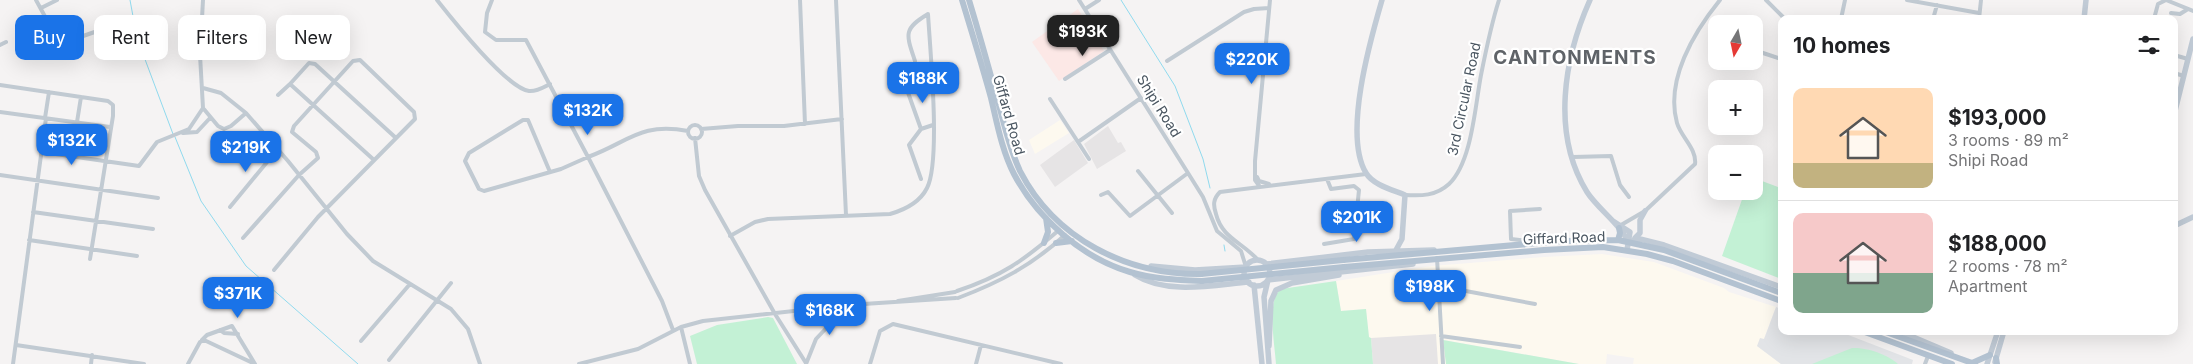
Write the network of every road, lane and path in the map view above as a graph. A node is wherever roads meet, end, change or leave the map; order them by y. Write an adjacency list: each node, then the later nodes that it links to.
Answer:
1 (36, 0): 23 (street)
2 (57, 0): 23 (street)
3 (202, 0): 56 (street)
4 (436, 0): 53 (street)
5 (492, 0): 53 (street)
6 (800, 0): 73 (street)
7 (836, 0): 71 (street)
8 (962, 0): 116 (main road, Giffard Road)
9 (969, 0): 121 (main road, Giffard Road)
10 (1079, 0): 25 (street, Shipi Road)
11 (1099, 0): 25 (street)
12 (1270, 0): 24 (street)
13 (1382, 0): 94 (street)
14 (1499, 0): 105 (street, 3rd Circular Road)
15 (1590, 0): 87 (street)
16 (1720, 0): 111 (street)
17 (1766, 0): 30 (street)
18 (1846, 0): 31 (street)
19 (1907, 0): 22 (street)
20 (1981, 0): 28 (street)
21 (2086, 0): 34 (street)
22 (1937, 6): 28 (street); 32 (street)
23 (41, 8): 36 (street)
24 (1269, 8): 47 (street); 90 (street)
25 (1085, 9): 40 (street, Shipi Road)
26 (2188, 9): 27 (street); 29 (street); 35 (street)
27 (2193, 11)
28 (1980, 12): 33 (street)
29 (2171, 13)
30 (1781, 15)
31 (1842, 15)
32 (1934, 15)
33 (1980, 15)
34 (2084, 15)
35 (2155, 15)
36 (94, 32)
37 (2193, 39): 41 (street)
38 (6, 42): 39 (street)
39 (0, 45)
40 (1110, 50): 50 (street); 62 (street, Shipi Road)
41 (2192, 51): 45 (street)
42 (1763, 53): 44 (street)
43 (2178, 56): 45 (street)
44 (1778, 58)
45 (2188, 59): 49 (street)
46 (915, 61): 57 (street)
47 (1167, 61)
48 (2178, 74): 49 (street)
49 (2184, 76): 64 (street)
50 (1065, 80)
51 (334, 81): 52 (street); 65 (street); 80 (street); 80 (street)
52 (290, 84): 60 (street); 65 (street)
53 (550, 84): 85 (street)
54 (0, 85): 58 (street)
55 (906, 87): 59 (street)
56 (203, 88): 66 (street); 68 (street)
57 (931, 91): 59 (street); 74 (street)
58 (48, 92): 61 (street); 69 (street)
59 (908, 92): 77 (street)
60 (278, 95)
61 (81, 97): 72 (street); 75 (street)
62 (1141, 98): 82 (street); 93 (street, Shipi Road)
63 (1050, 99): 82 (street)
64 (2178, 99)
65 (313, 104): 88 (street); 95 (street)
66 (203, 108): 70 (street); 79 (street)
67 (0, 112): 69 (street)
68 (246, 113): 70 (street); 83 (street)
69 (46, 118): 72 (street); 84 (street)
70 (210, 118): 79 (street)
71 (842, 119): 73 (street); 114 (street)
72 (77, 122): 75 (street)
73 (806, 124): 76 (street)
74 (933, 124): 77 (street); 114 (street)
75 (110, 127): 89 (street)
76 (701, 129): 78 (street); 81 (street)
77 (921, 129): 98 (street)
78 (688, 131): 81 (street); 85 (street)
79 (183, 132): 89 (street)
80 (396, 138): 88 (street)
81 (695, 138): 122 (street)
82 (1078, 142): 86 (street)
83 (277, 150): 95 (street); 108 (street)
84 (42, 152): 89 (street); 99 (street)
85 (588, 157): 92 (street); 166 (street)
86 (1089, 158)
87 (1572, 158): 107 (street); 119 (street)
88 (374, 160): 110 (street)
89 (105, 161): 102 (street)
90 (1255, 170): 100 (street); 101 (street)
91 (1138, 171): 104 (street)
92 (550, 172): 92 (street)
93 (1188, 173): 104 (street); 147 (street, Shipi Road)
94 (1366, 174): 97 (street); 105 (street)
95 (299, 175): 110 (street); 123 (street)
96 (0, 176): 99 (street)
97 (1328, 178): 100 (street); 133 (street)
98 (921, 179)
99 (37, 182): 102 (street); 112 (street)
100 (1276, 185): 101 (street)
101 (1260, 187): 143 (street)
102 (101, 189): 106 (street); 117 (street)
103 (1101, 195): 104 (street)
104 (1158, 195): 113 (street)
105 (1405, 195): 124 (street)
106 (158, 198)
107 (1629, 198)
108 (230, 207)
109 (1540, 208): 125 (street)
110 (327, 209): 148 (street); 153 (street)
111 (1645, 211): 119 (street); 130 (street)
112 (33, 212): 117 (street); 126 (street)
113 (1172, 213)
114 (846, 215): 122 (street)
115 (2193, 217): 118 (street)
116 (1046, 218): 121 (main road, Giffard Road); 131 (main road)
117 (96, 220): 120 (street); 135 (street)
118 (2178, 224)
119 (1620, 226): 128 (main road); 130 (street)
120 (153, 229)
121 (1064, 231): 127 (main road, Giffard Road); 131 (street); 132 (street); 145 (main road, Giffard Road)
122 (730, 236): 163 (street)
123 (243, 238)
124 (1402, 239): 136 (street); 137 (street)
125 (1511, 239): 129 (street); 134 (street)
126 (29, 240): 135 (street); 176 (street)
127 (1072, 240): 132 (main road); 149 (main road, Giffard Road)
128 (1618, 240): 129 (main road, Giffard Road); 130 (main road, Giffard Road)
129 (1546, 242): 134 (main road, Giffard Road)
130 (1628, 242): 138 (street); 156 (street, Giffard Road); 157 (main road, Giffard Road)
131 (1044, 243): 160 (street)
132 (1056, 243): 160 (street)
133 (1324, 244)
134 (1502, 246): 139 (main road, Giffard Road)
135 (91, 249): 140 (street); 142 (street)
136 (1410, 249): 137 (street, Giffard Road); 139 (street, Giffard Road)
137 (1396, 250): 144 (street, Giffard Road)
138 (1628, 250): 141 (main road, Giffard Road); 158 (main road, Giffard Road)
139 (1447, 252): 146 (main road, Giffard Road)
140 (137, 256)
141 (1437, 258): 146 (main road, Giffard Road); 155 (street)
142 (90, 259)
143 (1258, 260): 144 (street); 147 (street)
144 (1267, 264): 151 (street)
145 (1130, 265): 147 (street, Giffard Road); 150 (main road, Giffard Road)
146 (1344, 266): 150 (main road, Giffard Road, bridge); 151 (street, Giffard Road); 179 (street)
147 (1246, 267): 154 (street)
148 (274, 270)
149 (1131, 272): 150 (main road, Giffard Road); 154 (street, Giffard Road)
150 (1202, 278)
151 (1268, 280): 154 (street); 179 (street)
152 (451, 283): 159 (street)
153 (410, 284): 159 (street); 175 (street)
154 (1252, 284): 201 (street)
155 (1439, 286): 161 (street); 173 (street)
156 (1778, 286)
157 (1778, 293)
158 (1778, 300)
159 (438, 302): 185 (street); 194 (street)
160 (896, 302): 162 (street)
161 (1535, 304)
162 (848, 305): 163 (street); 197 (street)
163 (775, 314): 164 (street); 197 (street)
164 (681, 327): 166 (street); 196 (street)
165 (220, 330): 167 (street); 167 (street); 174 (street)
166 (674, 330): 195 (street)
167 (238, 334): 180 (street)
168 (1873, 335): 182 (main road)
169 (1894, 335): 184 (main road)
170 (1909, 335): 184 (street)
171 (1997, 335): 186 (street)
172 (2003, 335): 186 (street)
173 (1441, 336): 178 (street); 203 (street)
174 (202, 340): 183 (street); 192 (street)
175 (361, 341)
176 (16, 345): 181 (street); 189 (street)
177 (981, 345): 198 (street); 199 (street); 200 (street)
178 (1520, 347)
179 (1268, 350): 202 (street)
180 (248, 351): 183 (street); 193 (street)
181 (92, 355): 190 (street); 191 (street)
182 (1928, 356): 187 (main road); 204 (street)
183 (241, 358): 193 (street)
184 (1957, 358): 188 (main road)
185 (389, 360)
186 (1994, 360): 188 (main road); 206 (street)
187 (1940, 362): 205 (main road)
188 (1974, 363)
189 (13, 364)
190 (91, 364)
191 (144, 364)
192 (188, 364)
193 (255, 364)
194 (480, 364)
195 (579, 364)
196 (690, 364)
197 (806, 364)
198 (870, 364)
199 (976, 364)
200 (1060, 364)
201 (1262, 364)
202 (1269, 364)
203 (1443, 364)
204 (1925, 364)
205 (1952, 364)
206 (1987, 364)

